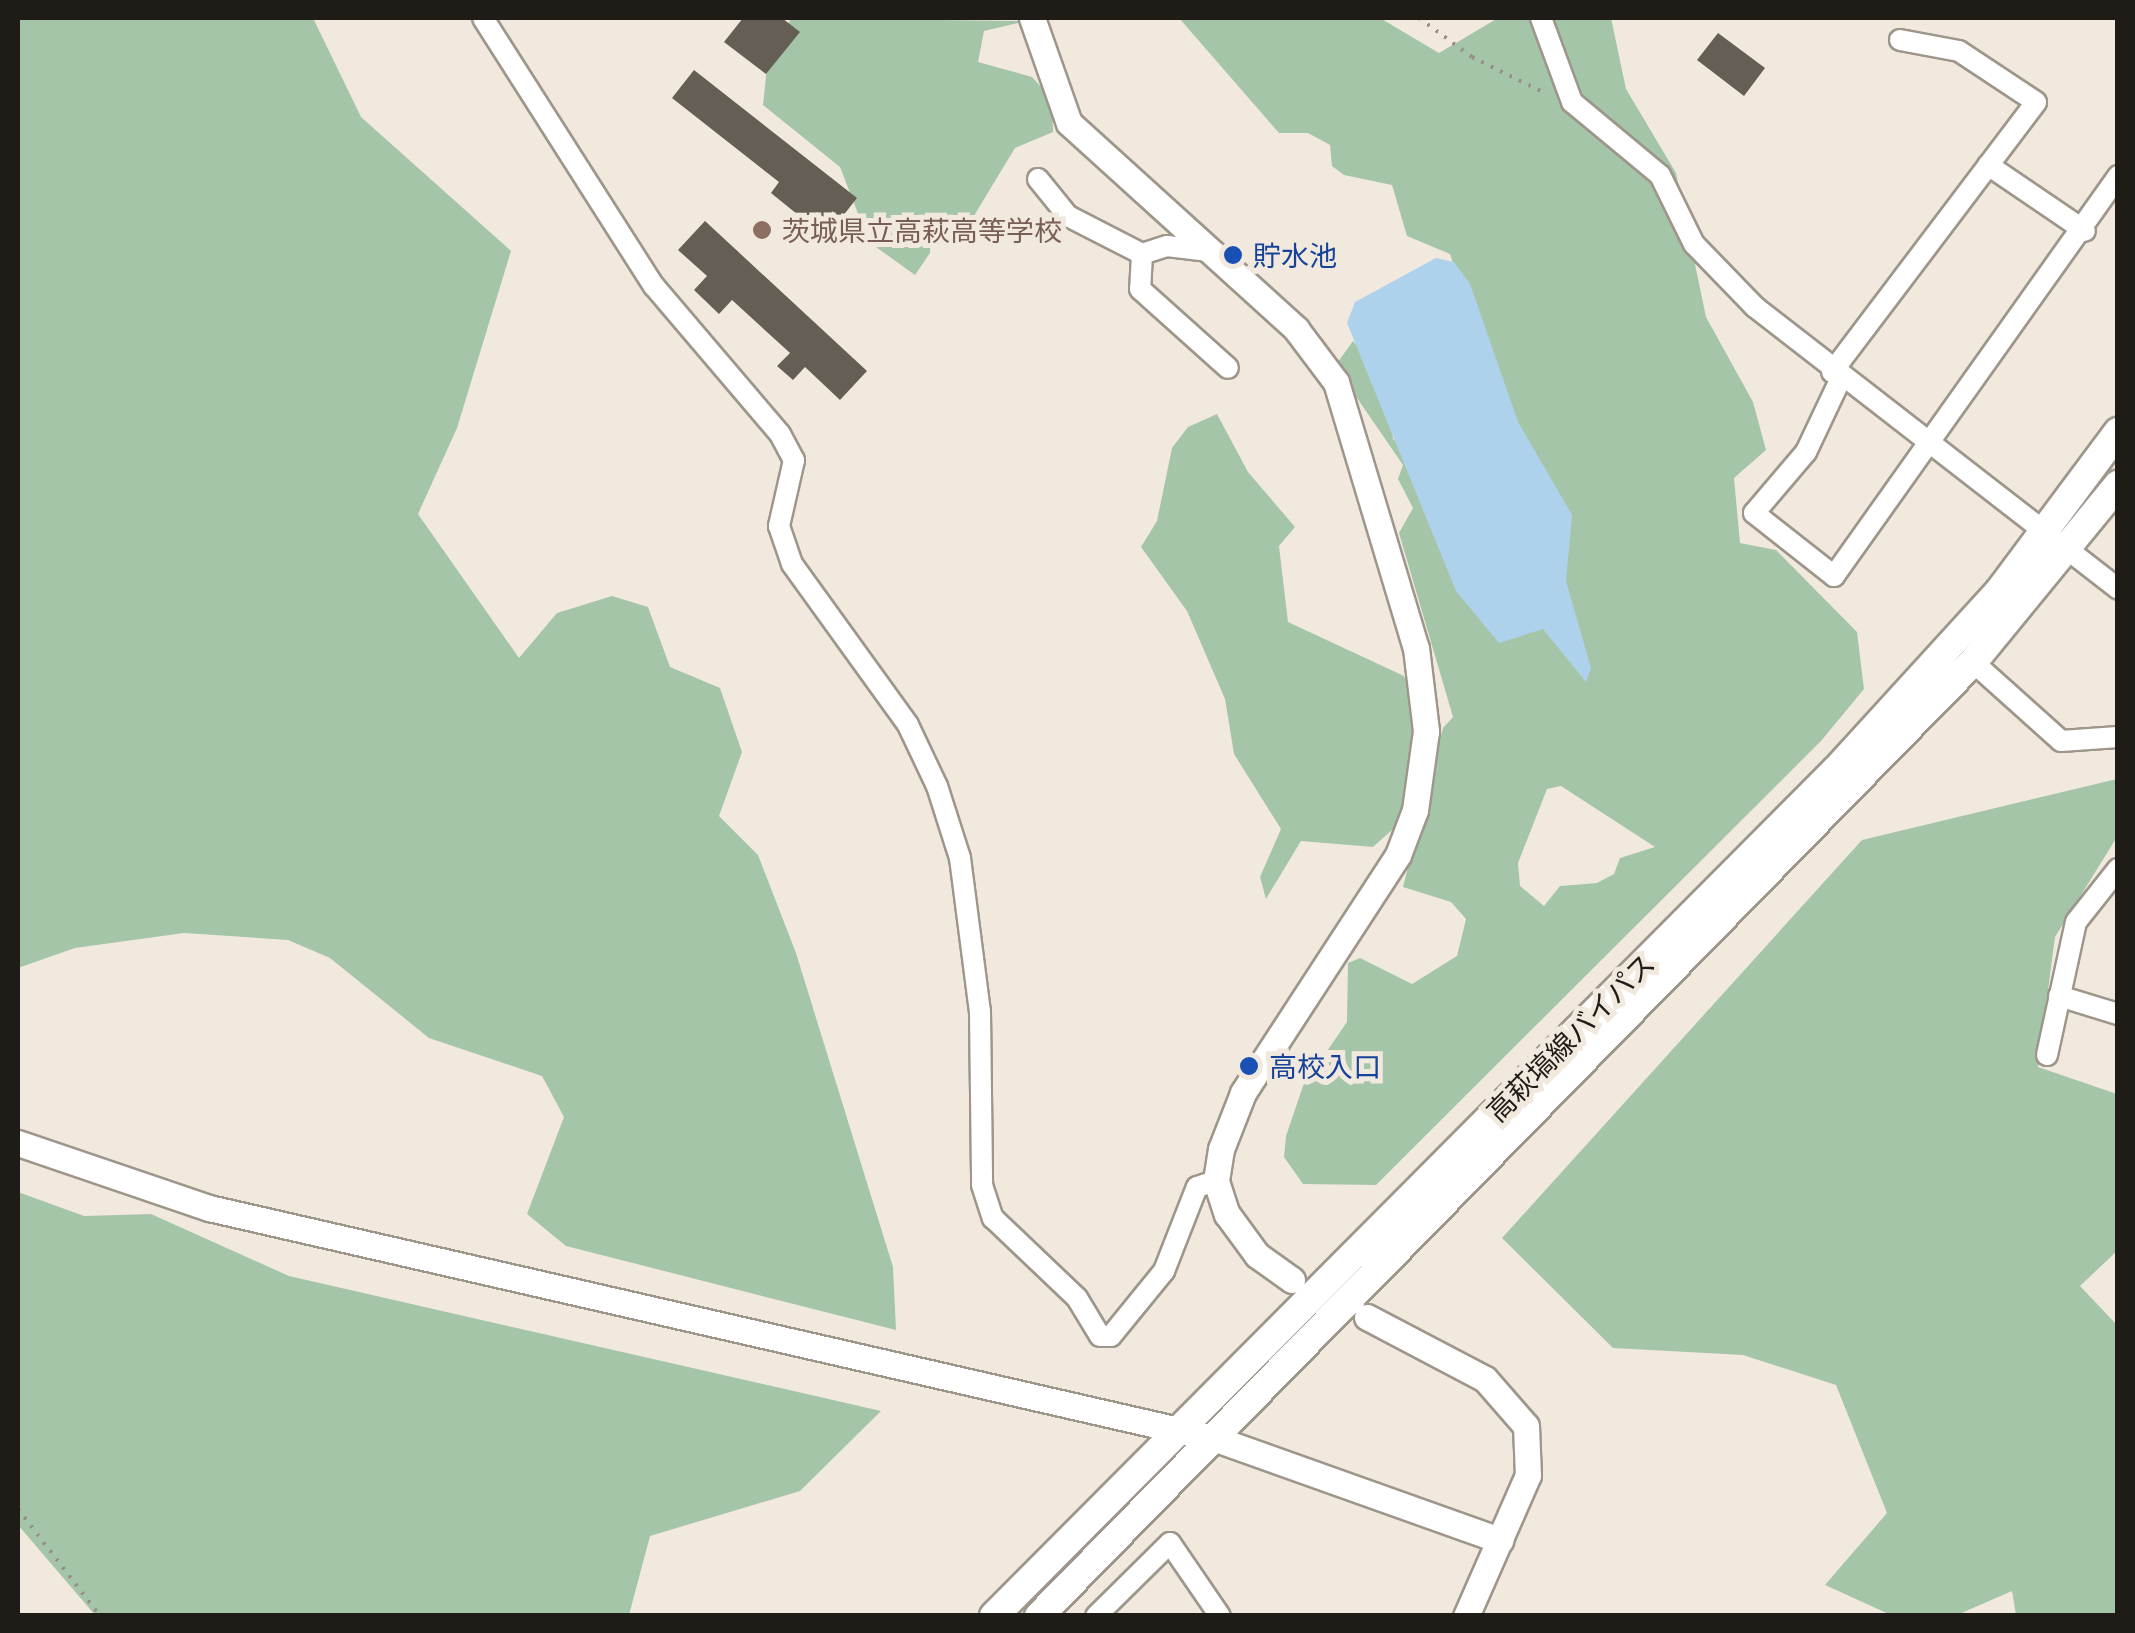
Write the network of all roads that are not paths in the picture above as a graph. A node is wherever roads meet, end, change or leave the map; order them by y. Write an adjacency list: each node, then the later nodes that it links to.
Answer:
1 (483, 18): 28 (street)
2 (1032, 18): 9 (street)
3 (1541, 18): 12 (street)
4 (1900, 40): 5 (street)
5 (1988, 165): 8 (street); 12 (street)
6 (2118, 176): 8 (street)
7 (1038, 178): 10 (street)
8 (2085, 231): 14 (street)
9 (1207, 251): 10 (street); 28 (street)
10 (1142, 254): 11 (street)
11 (1228, 368)
12 (1836, 375): 14 (street); 14 (street)
13 (2118, 432): 16 (main road, 高萩塙線バイパス)
14 (1933, 448): 16 (street)
15 (2118, 484): 17 (main road, 高萩塙線バイパス)
16 (2043, 532): 17 (street); 21 (main road, 高萩塙線バイパス)
17 (2067, 551): 18 (street); 19 (main road, 高萩塙線バイパス)
18 (2118, 589)
19 (1973, 662): 20 (street); 21 (main road, 高萩塙線バイパス)
20 (2118, 737)
21 (1844, 778): 23 (main road, 高萩塙線バイパス)
22 (2118, 869): 24 (street)
23 (1659, 967): 31 (main road, 高萩塙線バイパス); 32 (main road, 高萩塙線バイパス)
24 (2059, 996): 25 (street); 26 (street)
25 (2118, 1014)
26 (2048, 1055)
27 (18, 1143): 31 (street)
28 (1216, 1181): 29 (street)
29 (1292, 1280)
30 (1367, 1317): 33 (street)
31 (1175, 1429): 32 (street); 34 (main road, 高萩塙線バイパス)
32 (1212, 1438): 33 (street); 35 (main road, 高萩塙線バイパス)
33 (1500, 1540): 38 (street)
34 (994, 1616)
35 (1039, 1616)
36 (1096, 1616): 37 (street)
37 (1220, 1616)
38 (1466, 1616)

